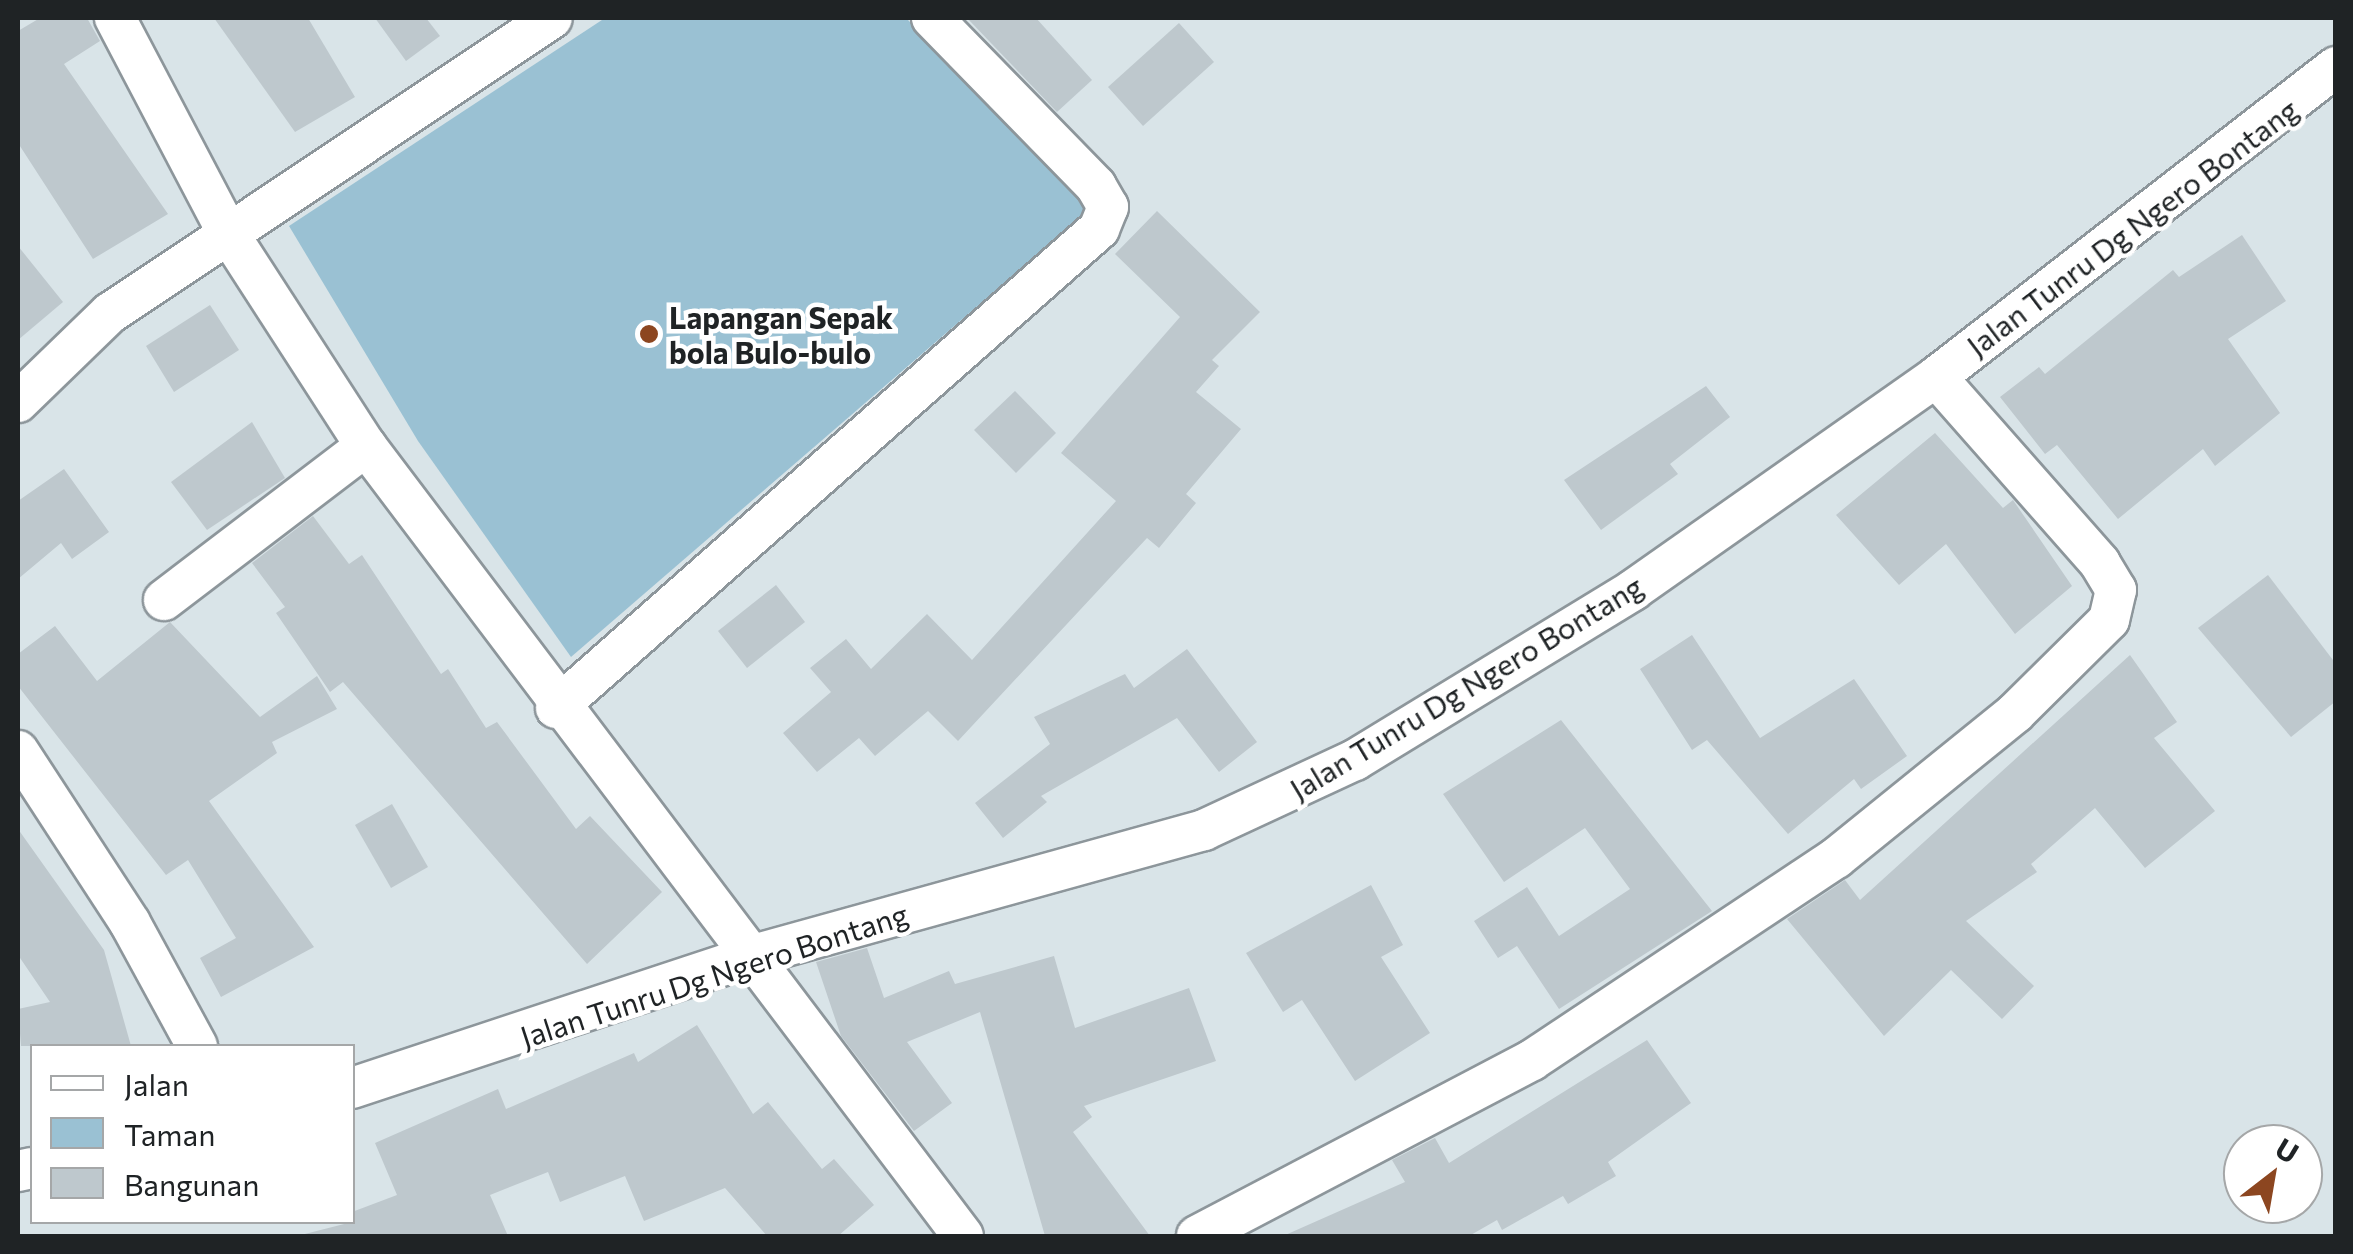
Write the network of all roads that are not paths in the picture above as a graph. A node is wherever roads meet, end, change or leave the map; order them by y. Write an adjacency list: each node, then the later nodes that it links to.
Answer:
1 (115, 18): 5 (street)
2 (552, 18): 5 (street)
3 (932, 18): 10 (street)
4 (2336, 67): 6 (street, Jalan Tunru Dg Ngero Bontang)
5 (228, 233): 7 (street); 8 (street)
6 (1936, 377): 12 (street, Jalan Tunru Dg Ngero Bontang); 16 (street)
7 (18, 402)
8 (366, 446): 9 (street); 10 (street)
9 (164, 600)
10 (556, 708): 12 (street)
11 (18, 750): 13 (street)
12 (750, 956): 14 (street, Jalan Tunru Dg Ngero Bontang); 15 (street)
13 (196, 1044)
14 (355, 1087)
15 (963, 1236)
16 (1198, 1236)

